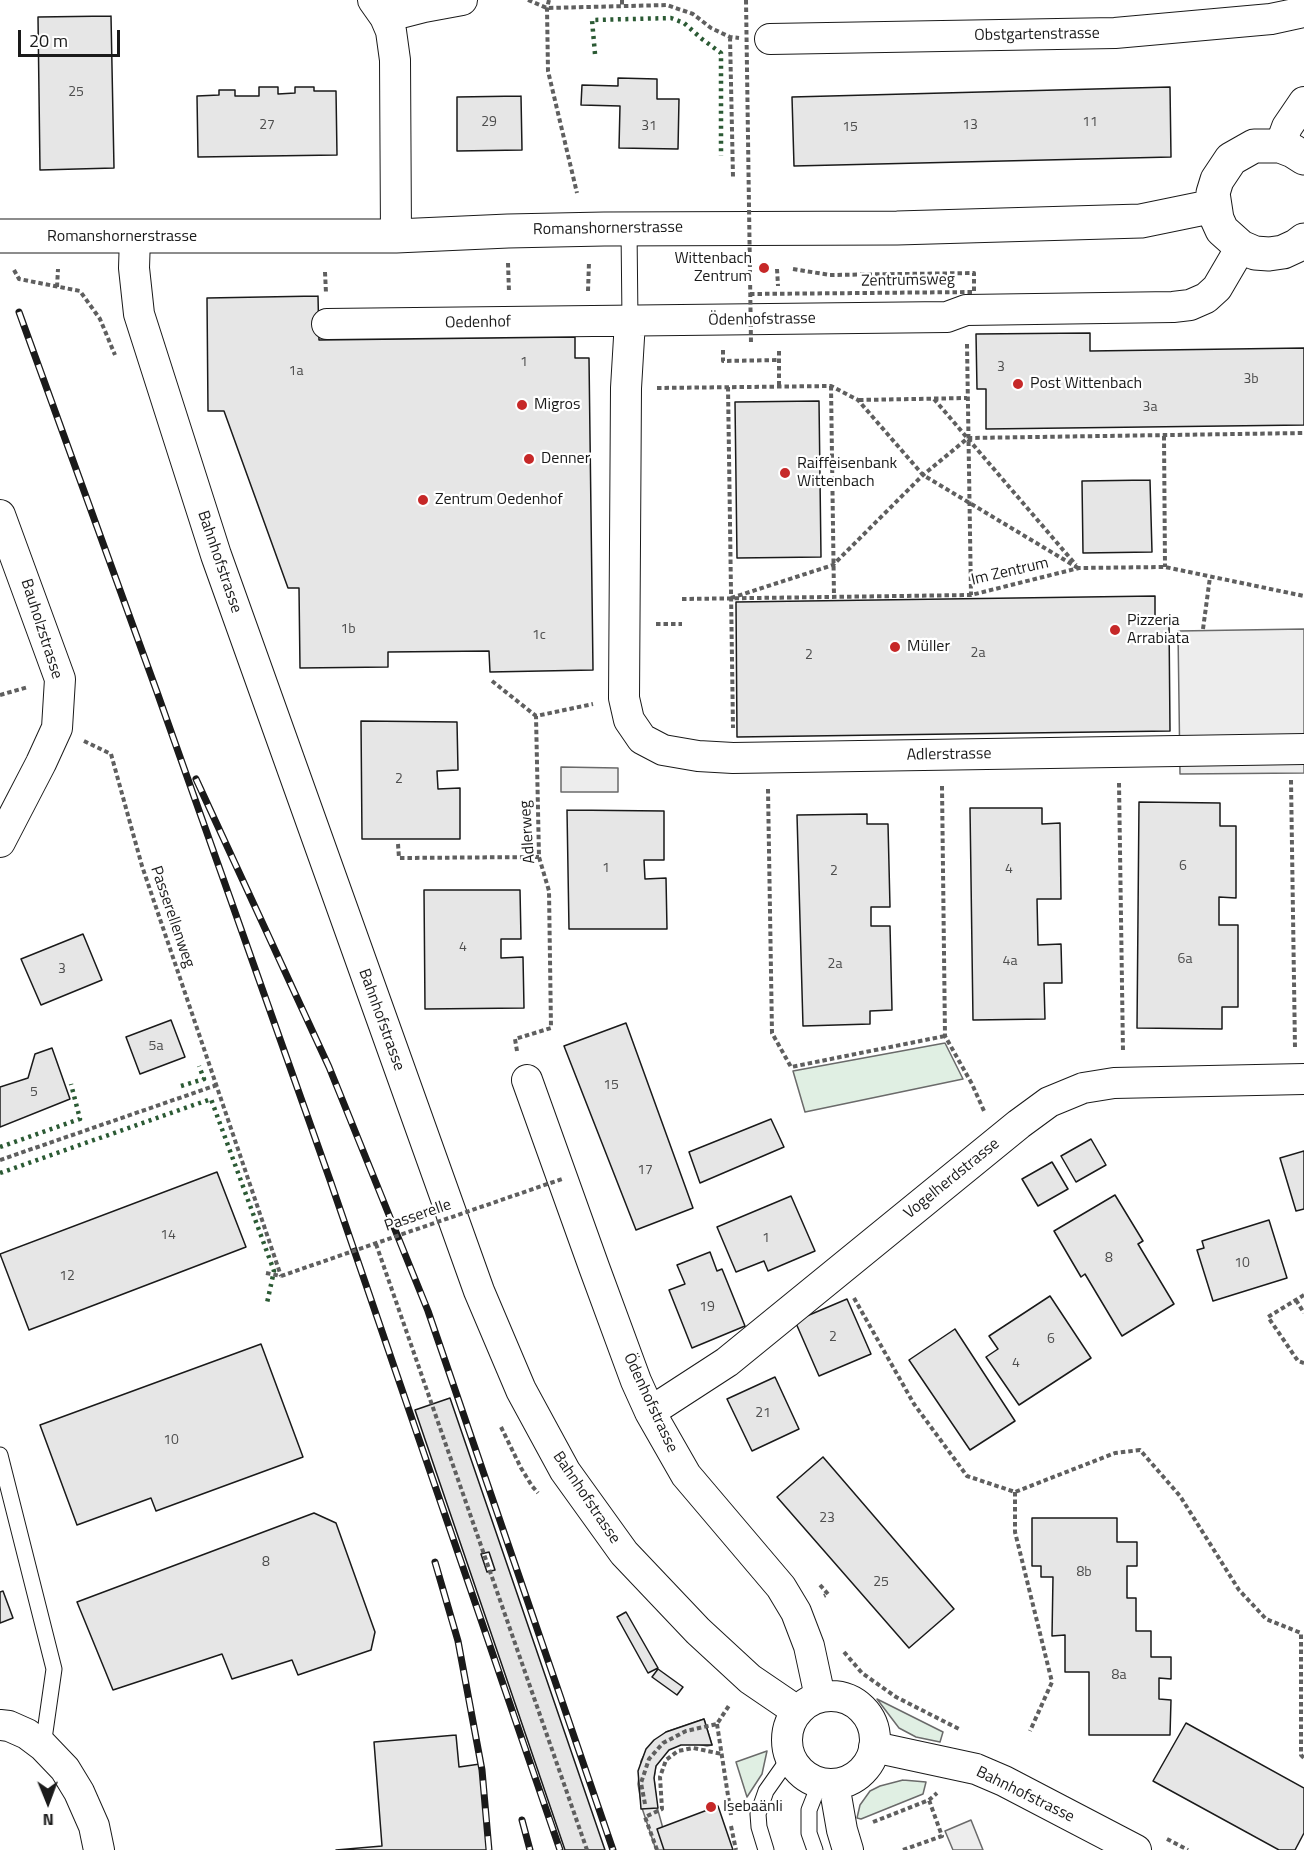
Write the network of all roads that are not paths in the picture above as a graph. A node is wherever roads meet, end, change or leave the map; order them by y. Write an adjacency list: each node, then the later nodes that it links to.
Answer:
1 (462, 0): 2 (street)
2 (379, 9): 10 (street)
3 (1304, 12): 4 (street, Obstgartenstrasse)
4 (770, 39)
5 (1304, 102): 6 (street)
6 (1292, 152): 7 (main road)
7 (1214, 206): 8 (main road, Romanshornerstrasse); 12 (main road)
8 (629, 229): 10 (main road, Romanshornerstrasse); 14 (lane)
9 (0, 236): 11 (main road, Romanshornerstrasse)
10 (396, 236): 11 (main road, Romanshornerstrasse)
11 (135, 237): 23 (street, Bahnhofstrasse)
12 (1241, 247): 13 (main road); 14 (street, Ödenhofstrasse)
13 (1301, 248)
14 (630, 321): 15 (street, Oedenhof); 17 (street, Adlerstrasse)
15 (327, 324)
16 (0, 515): 18 (street, Bauholzstrasse)
17 (1298, 759)
18 (0, 842)
19 (1299, 1079): 21 (street, Vogelherdstrasse)
20 (527, 1080): 21 (street, Ödenhofstrasse)
21 (650, 1412): 23 (street, Ödenhofstrasse)
22 (0, 1455): 24 (lane)
23 (808, 1704): 25 (street); 26 (street)
24 (23, 1735): 29 (street)
25 (874, 1747): 27 (street); 32 (street, Bahnhofstrasse)
26 (790, 1757): 27 (street); 30 (lane)
27 (827, 1783): 28 (street); 31 (lane)
28 (856, 1838)
29 (99, 1850)
30 (766, 1850)
31 (815, 1850)
32 (1136, 1850)

